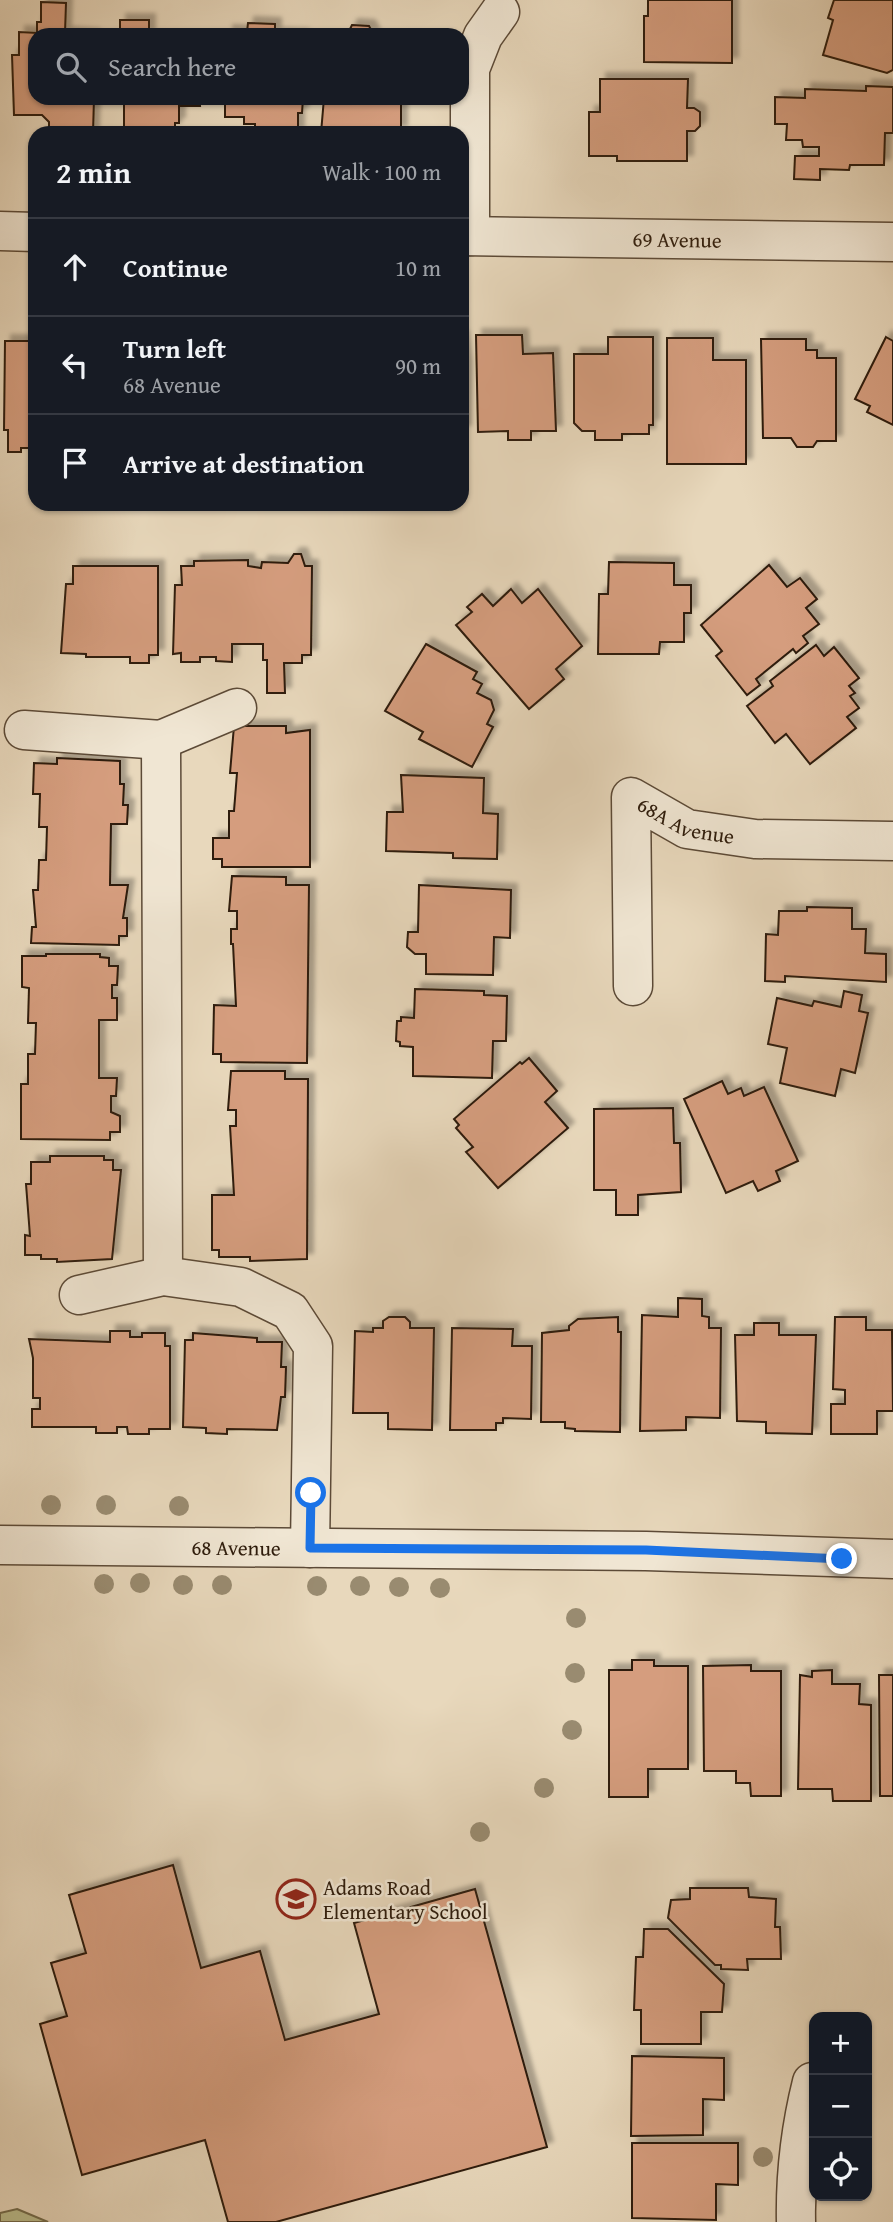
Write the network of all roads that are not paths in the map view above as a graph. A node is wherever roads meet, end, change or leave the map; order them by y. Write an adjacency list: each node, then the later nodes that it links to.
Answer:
1 (500, 12): 2 (street)
2 (469, 126)
3 (0, 231): 4 (street)
4 (28, 232)
5 (469, 236): 6 (street, 69 Avenue)
6 (893, 242)
7 (237, 708): 9 (street)
8 (24, 730): 9 (street)
9 (161, 740): 12 (street)
10 (893, 841): 11 (street, 68A Avenue)
11 (633, 986)
12 (163, 1276): 13 (street); 15 (street)
13 (79, 1295)
14 (0, 1545): 15 (street, 68 Avenue)
15 (310, 1548): 16 (street, 68 Avenue)
16 (893, 1559)
17 (809, 2097): 18 (street)
18 (796, 2222)

